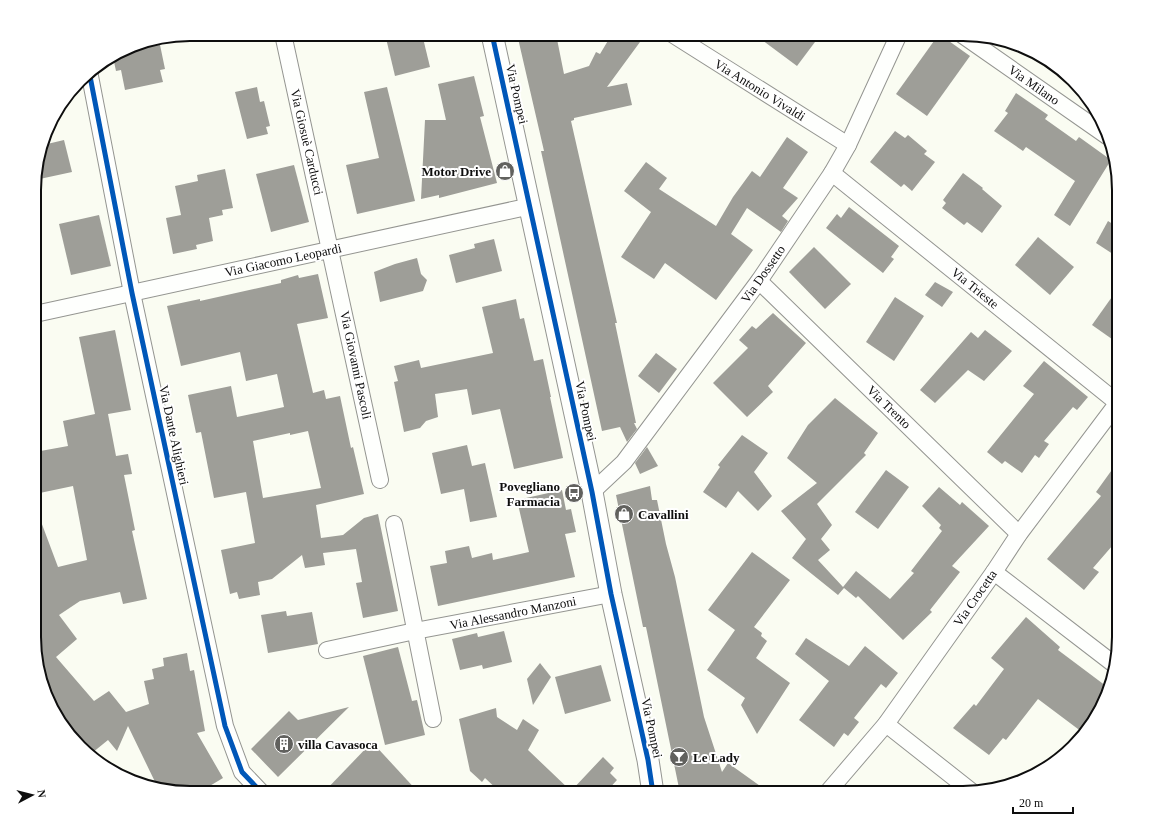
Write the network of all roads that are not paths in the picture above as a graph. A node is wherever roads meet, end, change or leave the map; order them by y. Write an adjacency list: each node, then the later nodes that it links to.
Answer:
1 (285, 41): 11 (street, Via Giosuè Carducci)
2 (494, 41): 10 (street, Via Pompei)
3 (683, 41): 8 (street, Via Antonio Vivaldi)
4 (896, 41): 8 (street, Via Dossetto)
5 (971, 41): 7 (street, Via Milano)
6 (91, 79): 13 (street, Via Dante Alighieri)
7 (1100, 131)
8 (848, 145): 9 (street, Via Dossetto)
9 (832, 173): 12 (street, Via Dossetto); 15 (street, Via Trieste)
10 (531, 206): 11 (street, Via Giacomo Leopardi); 18 (street, Via Pompei)
11 (331, 250): 13 (street, Via Giacomo Leopardi); 17 (street, Via Giovanni Pascoli)
12 (759, 280): 18 (street, Via Dossetto); 20 (street, Via Trento)
13 (132, 293): 14 (street, Via Giacomo Leopardi); 28 (street, Via Dante Alighieri)
14 (41, 313)
15 (1112, 398)
16 (1112, 411): 20 (street, Via Crocetta)
17 (380, 480)
18 (592, 492): 22 (street, Via Pompei)
19 (394, 524): 23 (street)
20 (1019, 534): 21 (street, Via Crocetta)
21 (994, 572): 25 (street); 27 (street, Via Crocetta)
22 (611, 594): 23 (street, Via Alessandro Manzoni); 29 (street, Via Pompei)
23 (415, 632): 24 (street, Via Alessandro Manzoni); 26 (street)
24 (327, 650)
25 (1110, 661)
26 (433, 719)
27 (886, 724): 30 (street, Via Crocetta); 31 (street)
28 (255, 786)
29 (652, 786)
30 (833, 786)
31 (965, 786)

